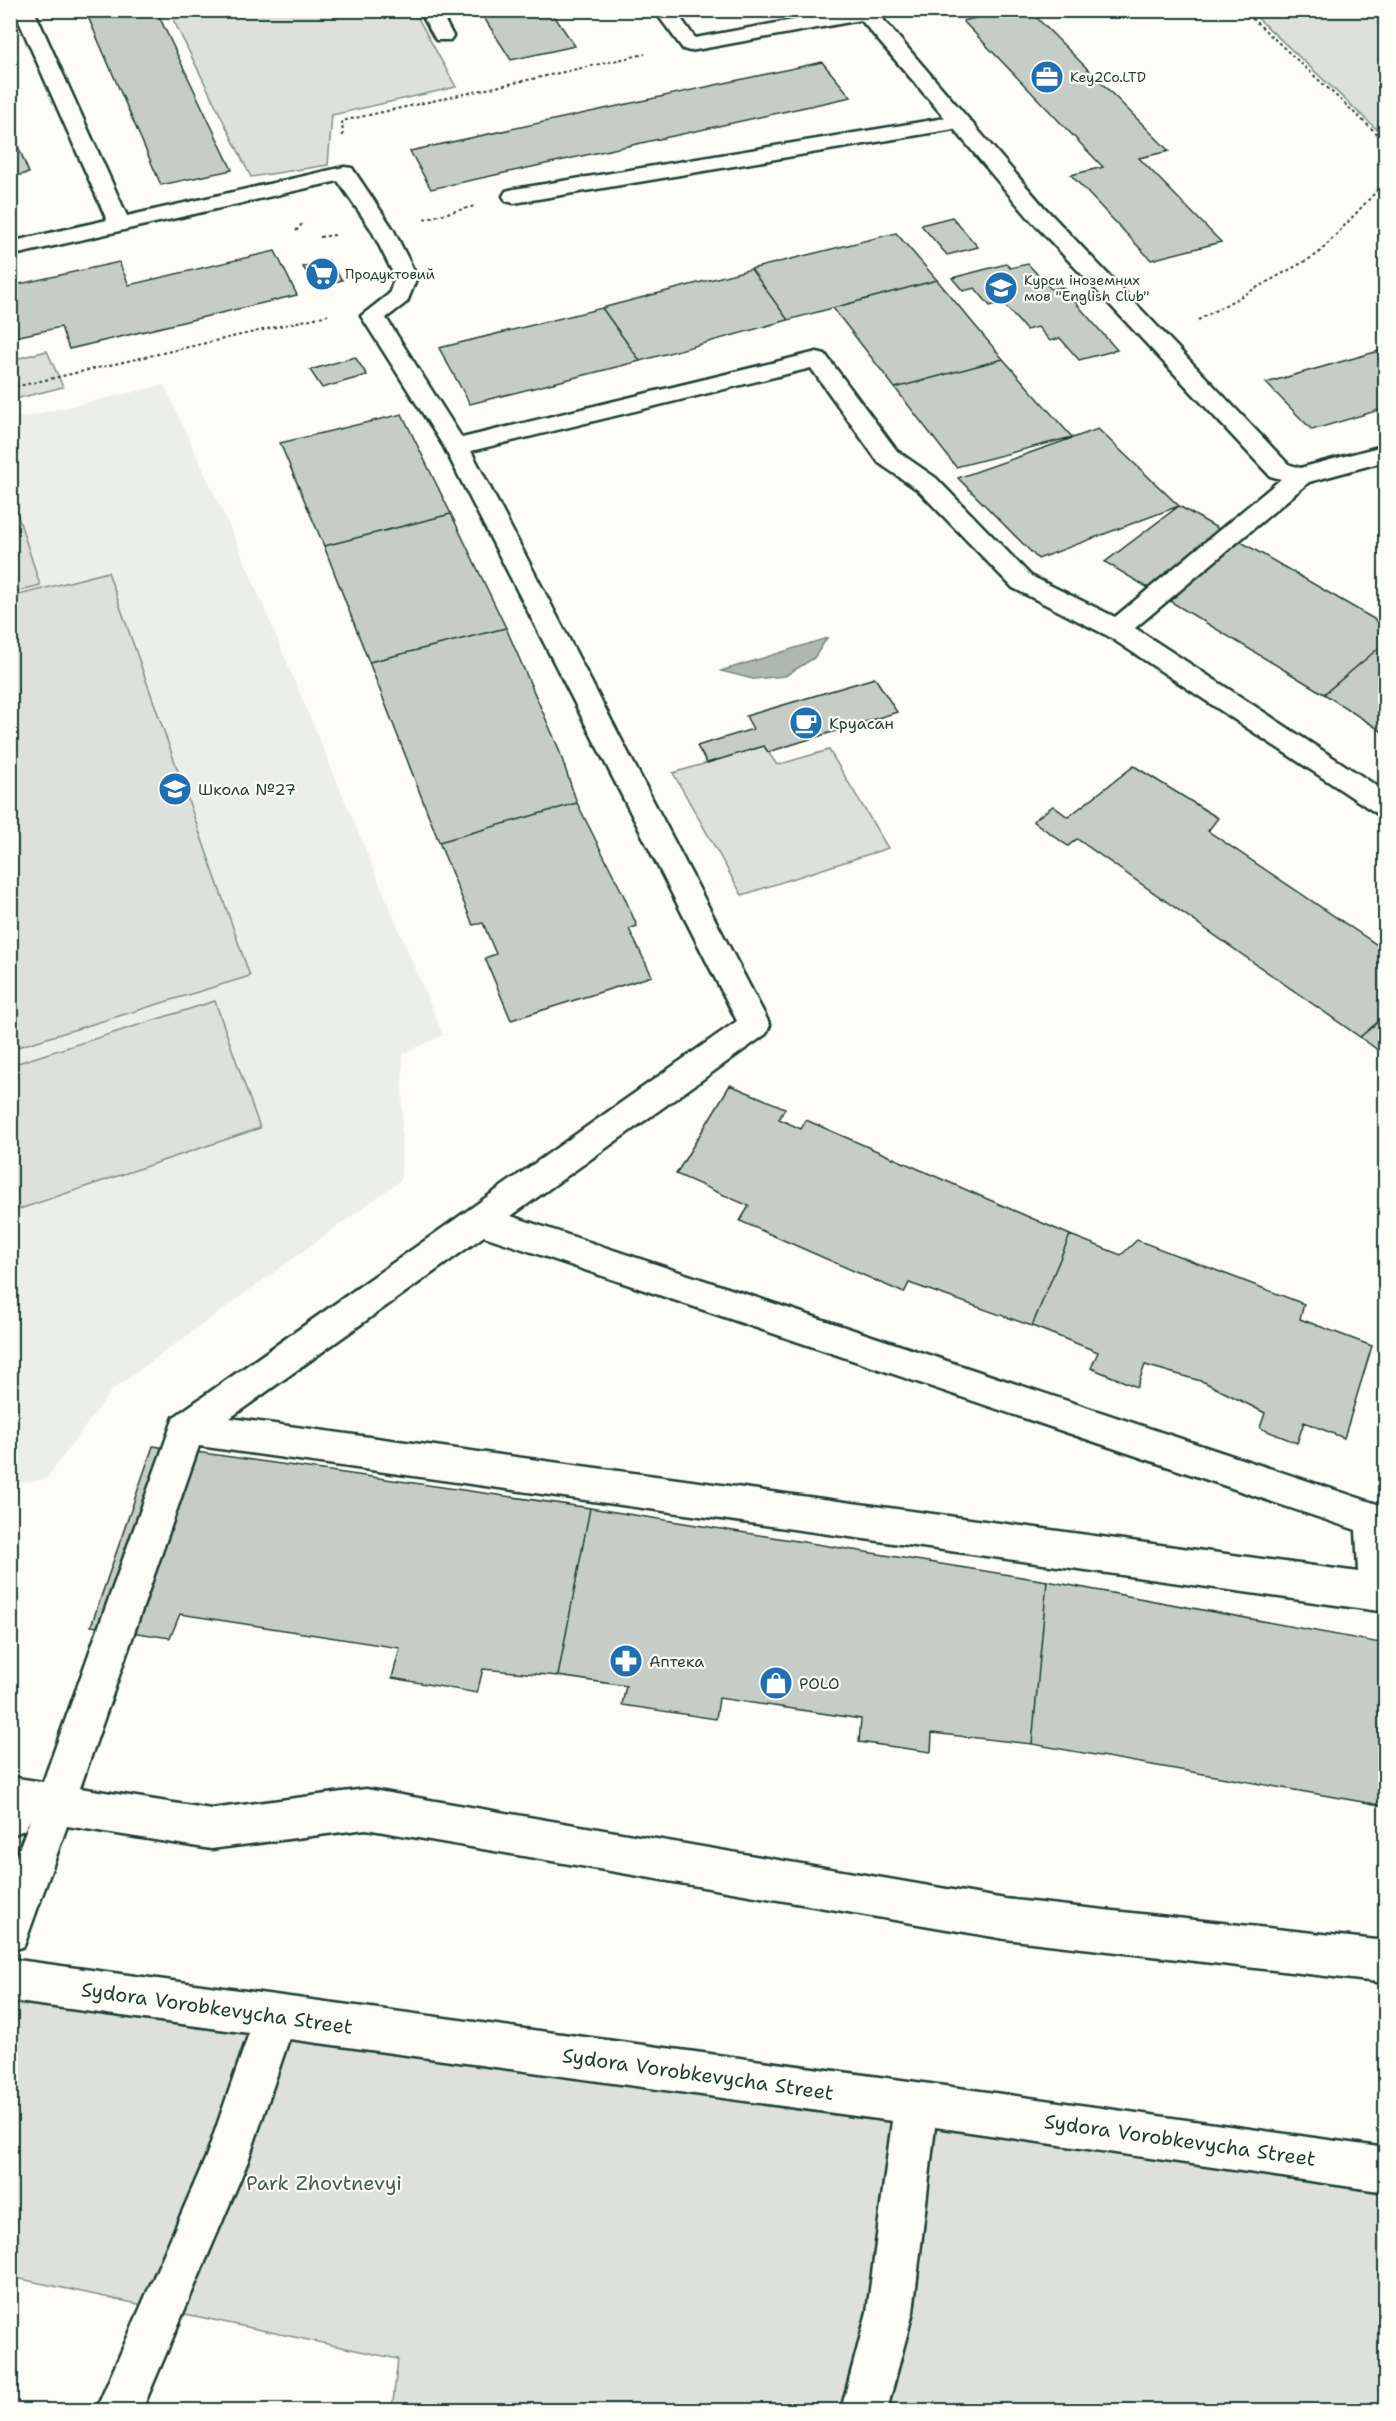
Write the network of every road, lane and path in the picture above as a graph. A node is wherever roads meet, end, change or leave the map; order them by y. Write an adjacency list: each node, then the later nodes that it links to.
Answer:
1 (24, 10): 13 (street)
2 (429, 10): 6 (street)
3 (664, 10): 7 (street)
4 (1243, 10): 9 (path)
5 (873, 12): 7 (street); 8 (street)
6 (443, 36)
7 (690, 45): 10 (path)
8 (959, 122): 12 (street); 17 (street)
9 (1386, 142)
10 (344, 173): 13 (street); 14 (street)
11 (1386, 181): 17 (path)
12 (514, 196): 14 (path)
13 (120, 224): 15 (street)
14 (382, 229): 19 (street)
15 (10, 249)
16 (331, 314): 18 (path)
17 (1157, 342): 21 (street)
18 (10, 388)
19 (456, 447): 22 (street); 24 (street)
20 (1386, 453): 21 (street)
21 (1300, 476): 22 (street)
22 (1117, 629): 23 (street)
23 (1386, 806)
24 (480, 1220): 25 (street); 26 (street)
25 (187, 1428): 26 (street); 27 (street)
26 (1382, 1594)
27 (55, 1805): 28 (street); 29 (street); 30 (street)
28 (10, 1816)
29 (10, 1932)
30 (1386, 1962)
31 (10, 1980): 32 (street, Sydora Vorobkevycha Street)
32 (276, 2016): 33 (street, Sydora Vorobkevycha Street); 35 (street)
33 (916, 2103): 34 (street, Sydora Vorobkevycha Street); 36 (street)
34 (1386, 2170)
35 (119, 2410)
36 (864, 2410)

